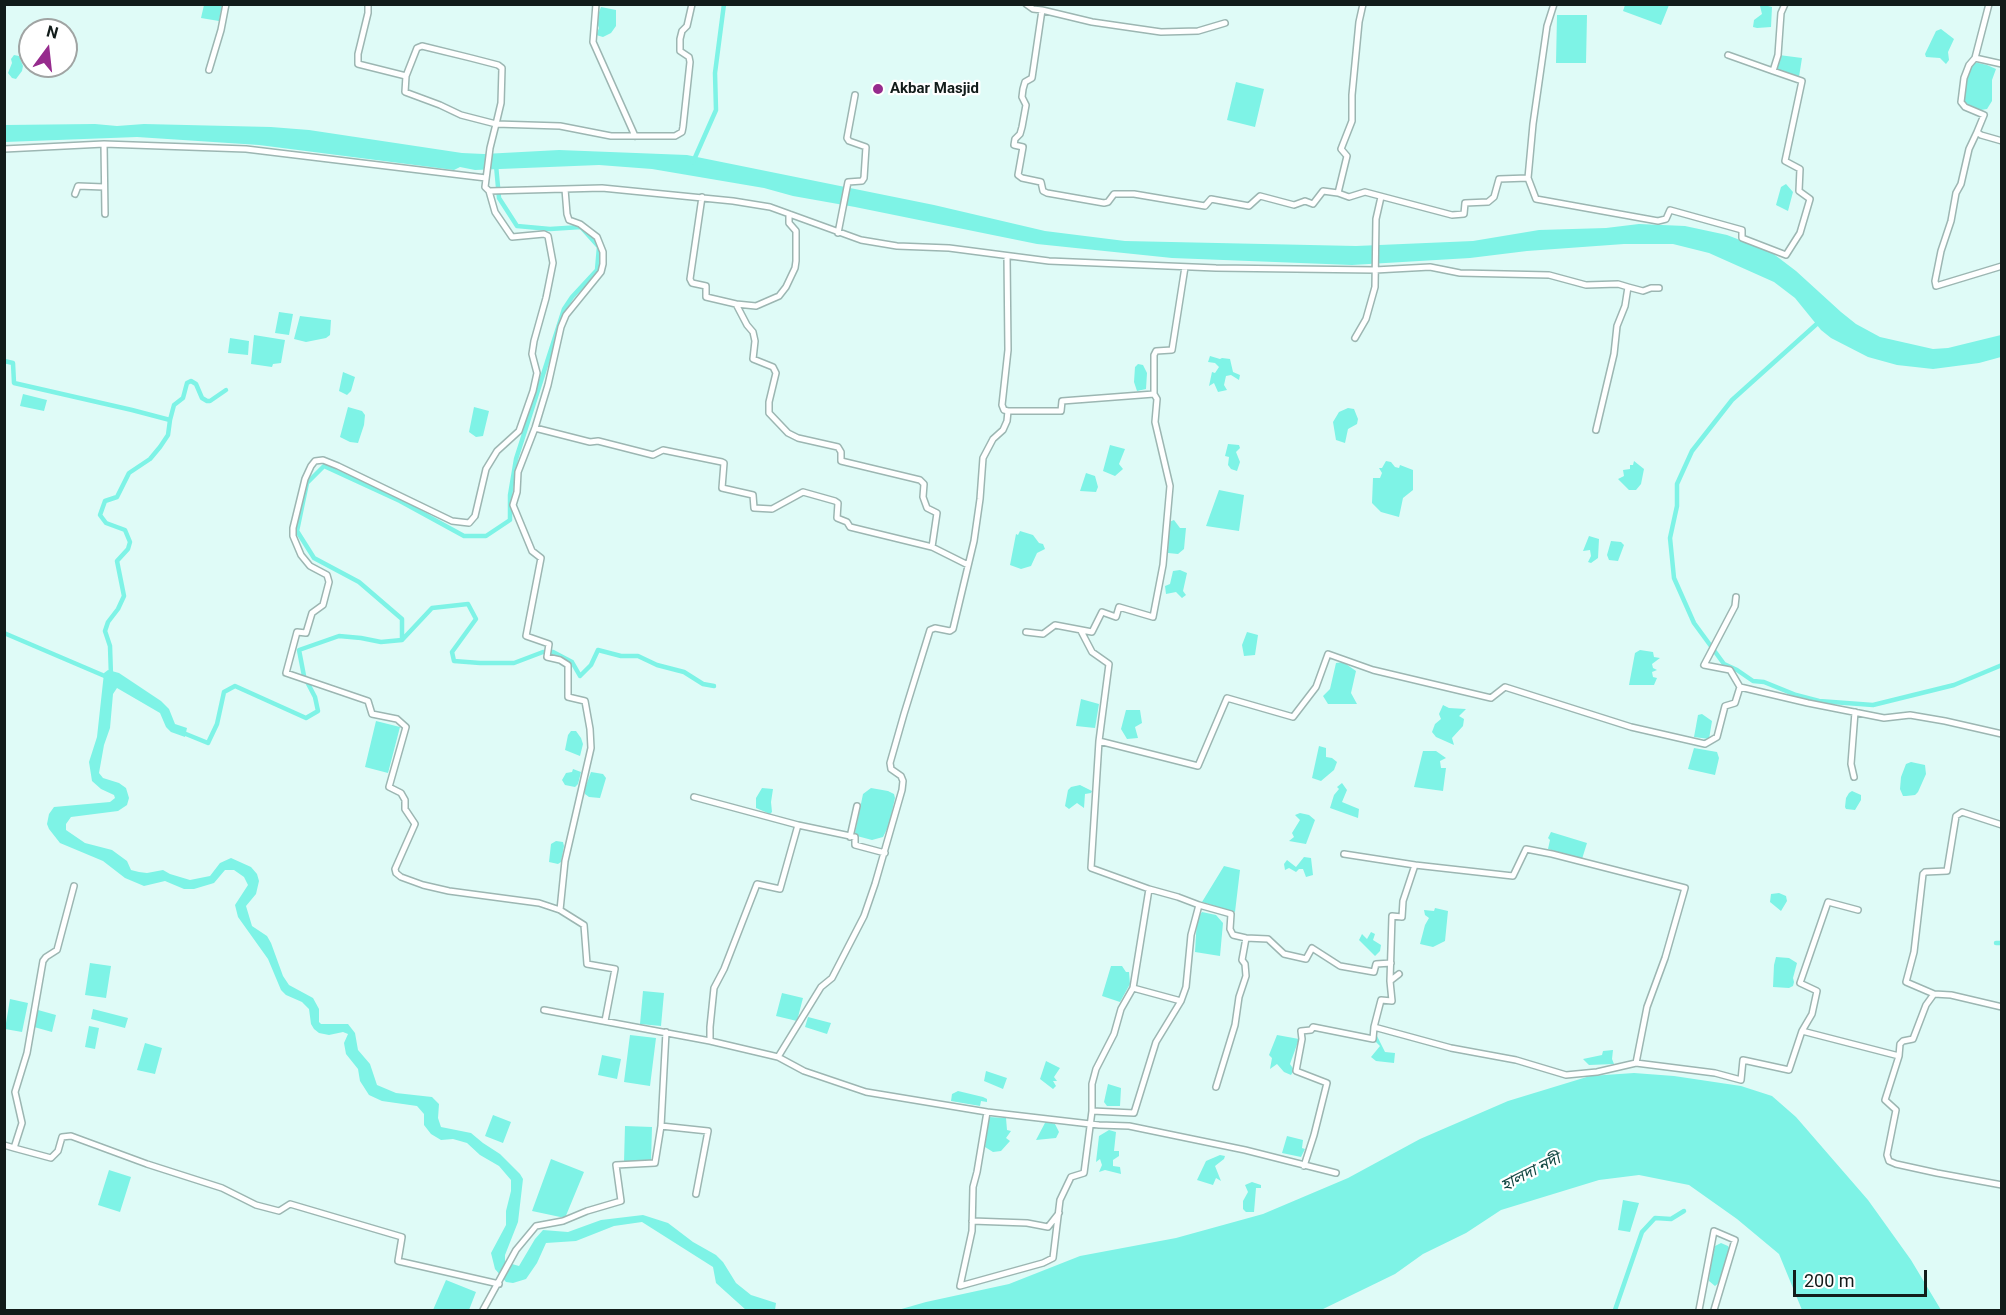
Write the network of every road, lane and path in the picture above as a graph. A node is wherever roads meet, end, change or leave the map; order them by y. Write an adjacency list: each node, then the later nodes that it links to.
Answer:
1 (226, 4): 15 (street)
2 (368, 4): 17 (street)
3 (596, 4): 21 (street)
4 (692, 4): 21 (street)
5 (1026, 4): 10 (street)
6 (1363, 4): 30 (street)
7 (1554, 4): 26 (street)
8 (1785, 4): 16 (street)
9 (1989, 4): 13 (street)
10 (1042, 10): 11 (street); 30 (street)
11 (1224, 23)
12 (1728, 55): 16 (street)
13 (1975, 58): 14 (street); 20 (street)
14 (2001, 64)
15 (209, 70)
16 (1773, 70): 26 (street)
17 (406, 76): 19 (street); 19 (street)
18 (855, 95): 36 (street)
19 (496, 124): 21 (street); 25 (street)
20 (1977, 132): 22 (street); 38 (street)
21 (635, 136)
22 (2001, 141)
23 (105, 144): 24 (street); 25 (street); 27 (street)
24 (4, 149)
25 (486, 175): 29 (street)
26 (1528, 178): 33 (street)
27 (105, 187): 31 (street); 34 (street)
28 (566, 189): 29 (street); 32 (street); 47 (street)
29 (491, 192): 70 (street)
30 (1338, 193): 33 (street)
31 (75, 194)
32 (702, 197): 35 (street); 43 (street)
33 (1381, 197): 40 (street)
34 (105, 214)
35 (789, 214): 36 (street); 43 (street)
36 (838, 233): 37 (street)
37 (1007, 256): 39 (street); 46 (street)
38 (2001, 266)
39 (1185, 267): 40 (street); 45 (street)
40 (1375, 269): 41 (street); 44 (street)
41 (1628, 287): 42 (street); 48 (street)
42 (1659, 288)
43 (736, 304): 49 (street)
44 (1355, 338)
45 (1154, 394): 46 (street); 52 (street)
46 (1008, 411): 50 (street)
47 (535, 428): 49 (street); 70 (street)
48 (1596, 430)
49 (932, 547): 50 (street)
50 (968, 565): 64 (street)
51 (1736, 597): 54 (street)
52 (1081, 631): 53 (street); 57 (street)
53 (1026, 632)
54 (1740, 687): 55 (street); 57 (street)
55 (1854, 712): 56 (street); 58 (street)
56 (2001, 735)
57 (1099, 741): 68 (street)
58 (1854, 777)
59 (694, 797): 61 (street)
60 (857, 806): 63 (street)
61 (798, 825): 63 (street); 85 (street)
62 (2001, 825): 77 (street)
63 (850, 837): 64 (street)
64 (885, 853): 87 (street)
65 (1344, 854): 66 (street)
66 (1415, 865): 73 (street); 88 (street)
67 (74, 886): 95 (street)
68 (1149, 889): 69 (street); 76 (street)
69 (1199, 905): 72 (street); 78 (street)
70 (560, 910): 81 (street)
71 (1857, 910): 83 (street)
72 (1246, 938): 73 (street); 89 (street)
73 (1391, 963): 75 (street)
74 (1399, 975): 75 (street)
75 (1390, 981): 82 (street)
76 (1133, 988): 78 (street); 90 (street)
77 (1934, 994): 79 (street); 86 (street)
78 (1182, 1002): 90 (street)
79 (2001, 1007)
80 (544, 1010): 81 (street)
81 (605, 1021): 84 (street)
82 (1374, 1027): 88 (street); 96 (street)
83 (1802, 1031): 86 (street); 88 (street)
84 (666, 1032): 85 (street); 93 (street)
85 (710, 1041): 87 (street)
86 (1899, 1056): 98 (street)
87 (778, 1057): 91 (street)
88 (1636, 1062)
89 (1216, 1087)
90 (1092, 1111): 92 (street)
91 (987, 1112): 92 (street); 101 (street)
92 (1090, 1124): 96 (street); 100 (street)
93 (661, 1126): 99 (street); 102 (street)
94 (4, 1145): 95 (street)
95 (14, 1148): 102 (street)
96 (1304, 1166): 97 (street)
97 (1336, 1173)
98 (2001, 1185)
99 (696, 1194)
100 (1059, 1213): 101 (street); 101 (street)
101 (972, 1221)
102 (499, 1284): 103 (street)
103 (483, 1311)
104 (1699, 1311): 105 (street)
105 (1714, 1311)

